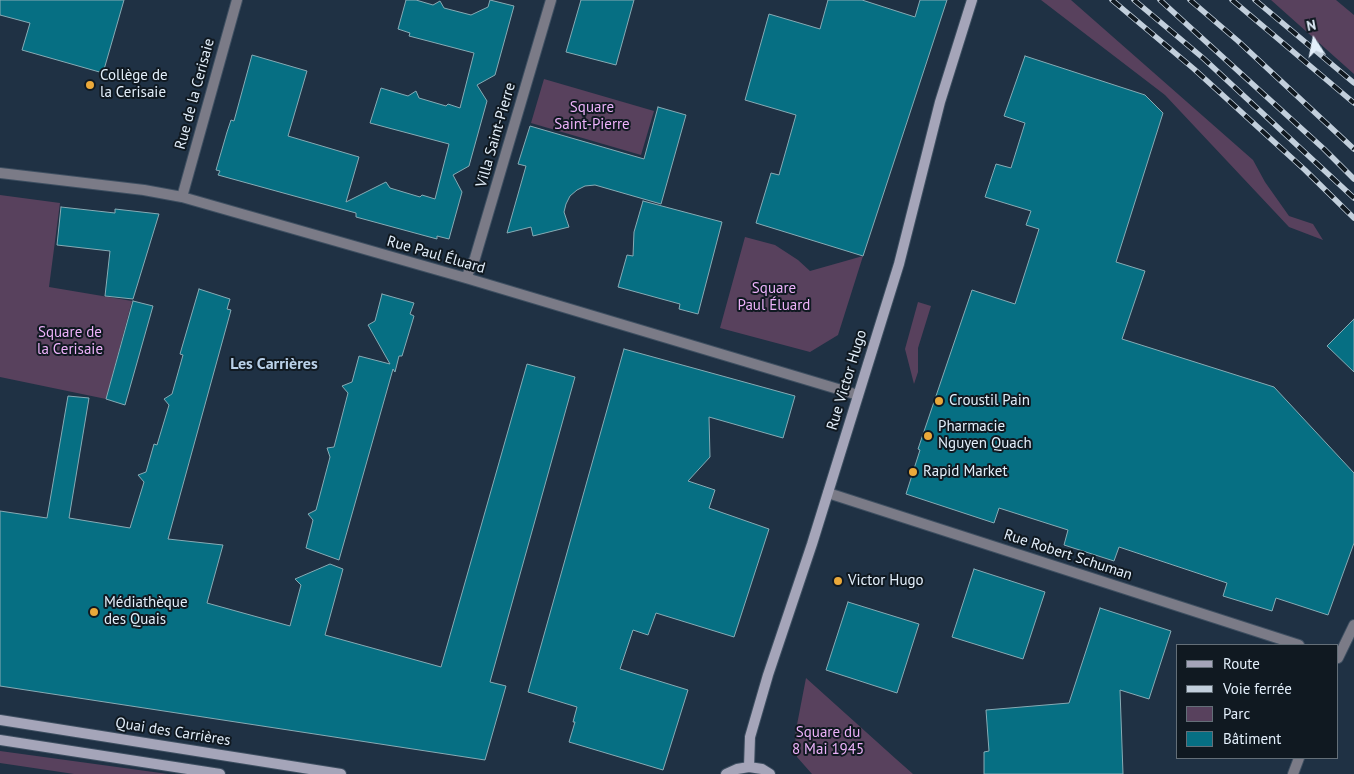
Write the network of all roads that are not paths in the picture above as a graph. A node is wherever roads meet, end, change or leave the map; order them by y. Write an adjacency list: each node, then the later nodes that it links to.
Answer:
1 (236, 0): 5 (street, Rue de la Cerisaie)
2 (551, 0): 6 (street, Villa Saint-Pierre)
3 (972, 0): 7 (street, Rue Victor Hugo)
4 (0, 173): 5 (street, Rue Paul Éluard)
5 (182, 197): 6 (street, Rue Paul Éluard)
6 (466, 278): 7 (street, Rue Paul Éluard)
7 (858, 394): 8 (street, Rue Victor Hugo)
8 (828, 493): 10 (street, Rue Robert Schuman); 15 (street, Rue Victor Hugo)
9 (1354, 625): 11 (street)
10 (1296, 644)
11 (1339, 656)
12 (0, 720): 17 (street, Quai des Carrières)
13 (0, 740): 16 (street)
14 (1298, 759): 20 (street)
15 (749, 767): 18 (street); 19 (street)
16 (220, 774)
17 (341, 774)
18 (726, 774)
19 (770, 774)
20 (1293, 774)

